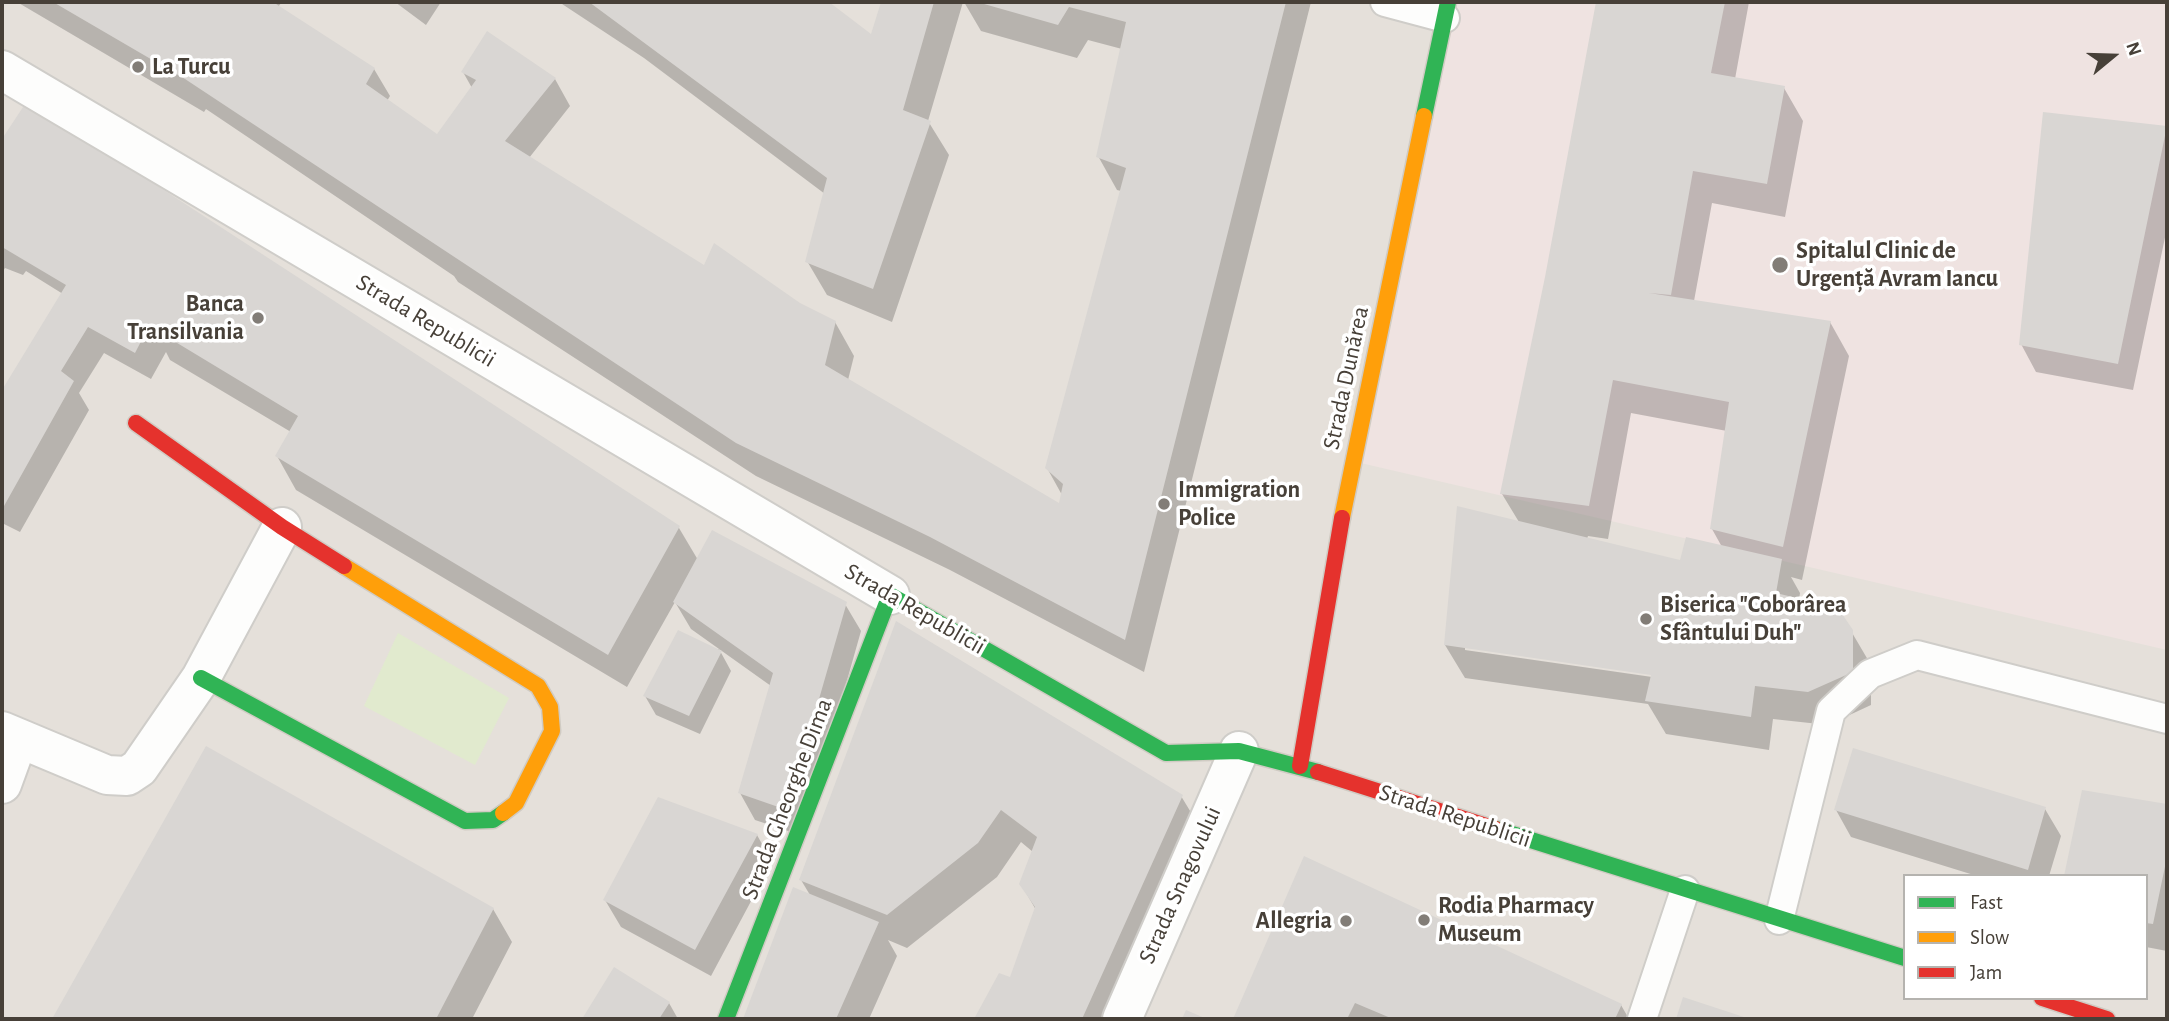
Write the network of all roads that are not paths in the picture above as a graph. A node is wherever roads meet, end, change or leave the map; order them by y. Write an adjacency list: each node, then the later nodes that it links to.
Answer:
1 (1385, 2): 2 (lane)
2 (1446, 10): 11 (street, Strada Dunărea)
3 (2, 70): 6 (street, Strada Republicii)
4 (136, 423): 5 (street)
5 (282, 527): 7 (street); 7 (street)
6 (890, 596): 10 (street, Strada Republicii); 17 (street, Strada Gheorghe Dima)
7 (201, 677): 9 (street)
8 (2167, 719): 14 (lane)
9 (10, 735): 12 (street)
10 (1239, 751): 11 (street, Strada Republicii); 18 (street, Strada Snagovului)
11 (1300, 766): 13 (street, Strada Republicii)
12 (2, 784)
13 (1685, 890): 14 (street, Strada Republicii); 19 (lane)
14 (1779, 920): 15 (street, Strada Republicii)
15 (1903, 957)
16 (2048, 1000): 20 (street)
17 (726, 1019)
18 (1122, 1019)
19 (1642, 1019)
20 (2108, 1019)

